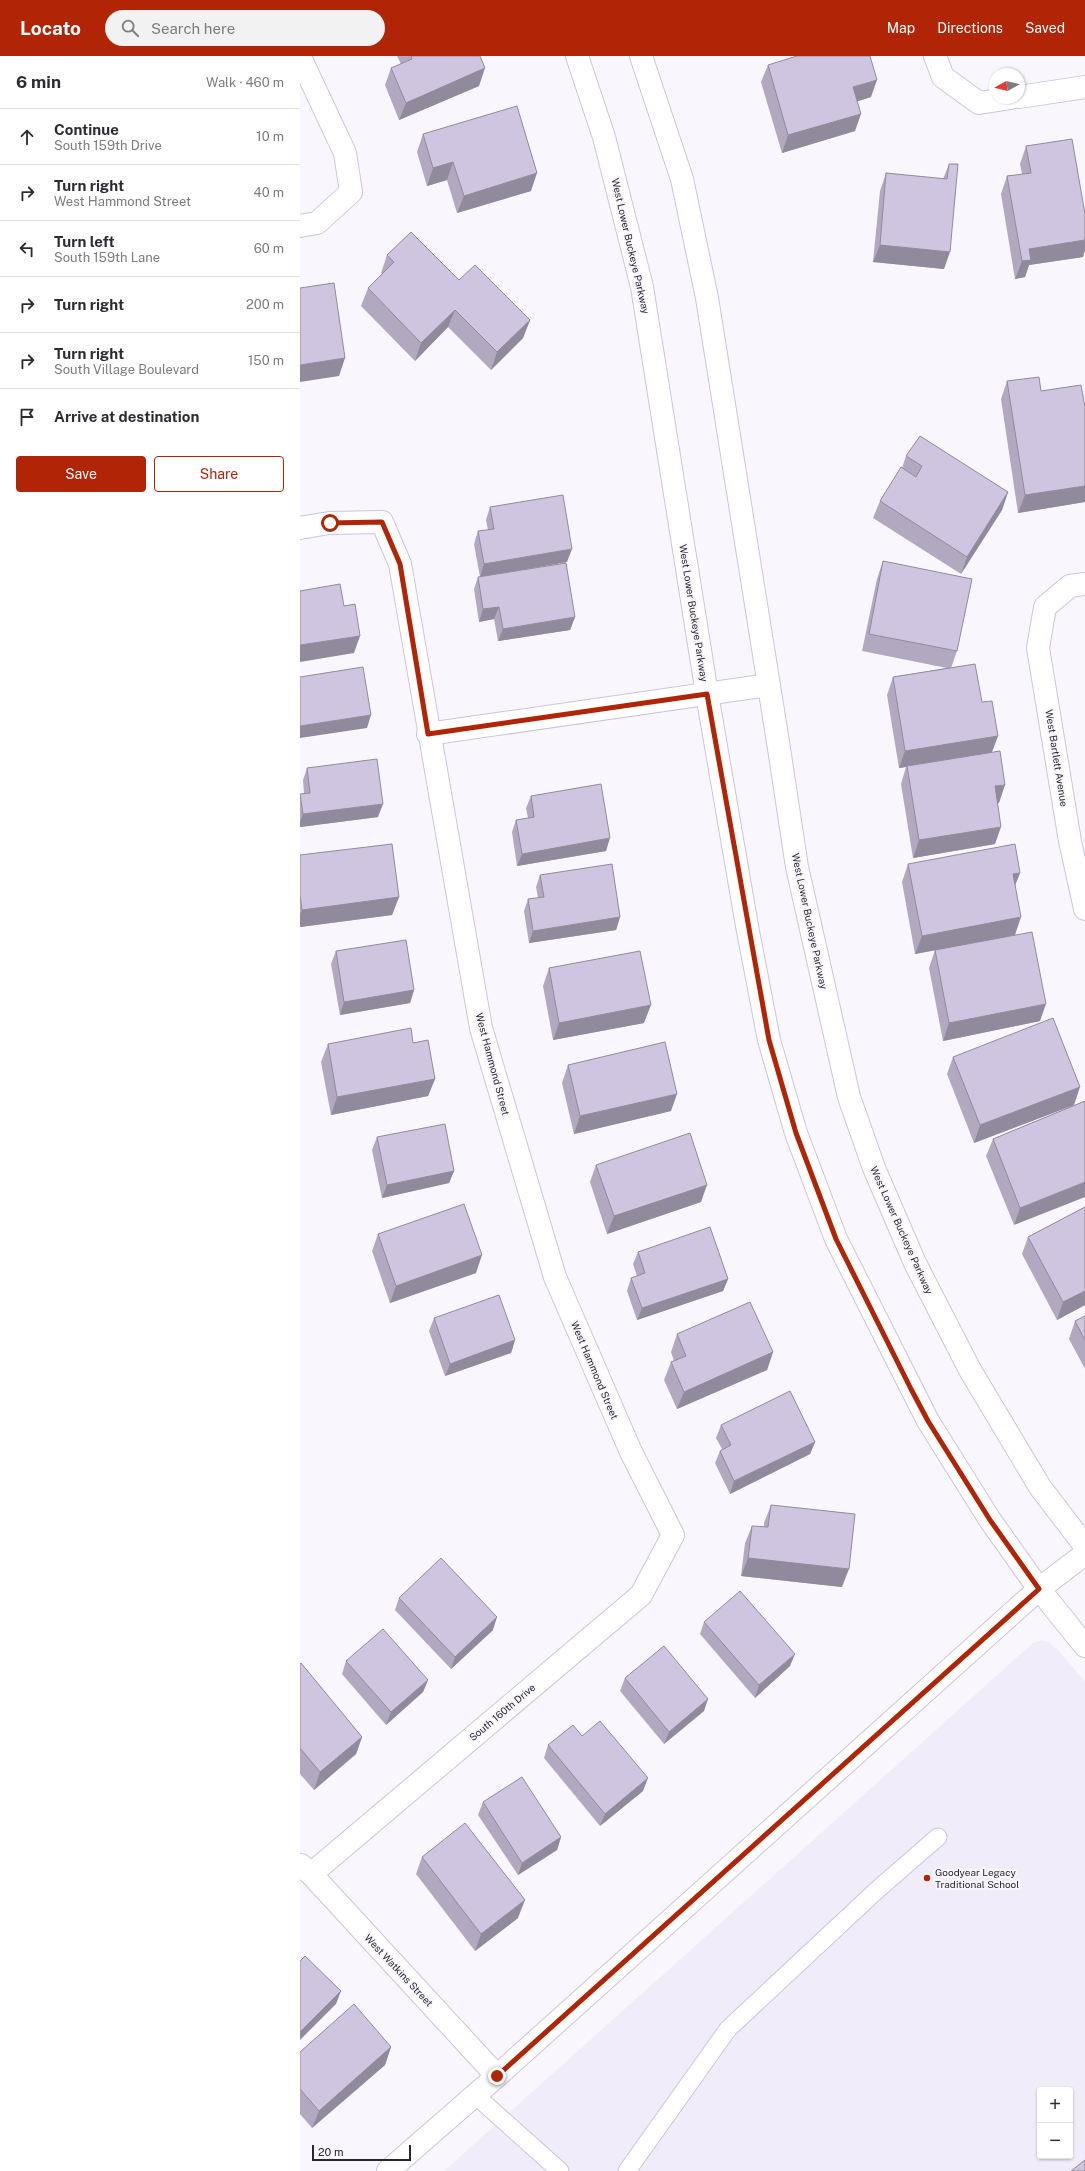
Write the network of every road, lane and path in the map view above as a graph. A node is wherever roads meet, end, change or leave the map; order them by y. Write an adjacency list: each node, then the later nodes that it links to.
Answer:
1 (577, 56): 12 (street, West Lower Buckeye Parkway)
2 (641, 56): 11 (street, West Lower Buckeye Parkway)
3 (935, 56): 7 (street)
4 (300, 57): 8 (street)
5 (1085, 87): 6 (street)
6 (1025, 96)
7 (989, 101)
8 (300, 226)
9 (300, 528): 13 (street, West Hammond Street)
10 (1085, 584): 14 (street, West Bartlett Avenue)
11 (768, 684): 12 (street); 16 (street, West Lower Buckeye Parkway)
12 (707, 694): 13 (street); 18 (street, West Lower Buckeye Parkway)
13 (428, 734): 15 (street, West Hammond Street)
14 (1085, 909)
15 (673, 1535): 21 (street, South 160th Drive)
16 (1085, 1546)
17 (1085, 1554): 18 (street)
18 (1039, 1589): 19 (street, West Lower Buckeye Parkway); 22 (street)
19 (1085, 1646)
20 (938, 1837): 26 (lane)
21 (306, 1869): 22 (street, West Watkins Street)
22 (497, 2076): 23 (street)
23 (475, 2095): 24 (street); 25 (lane)
24 (388, 2171)
25 (560, 2171)
26 (627, 2171)

